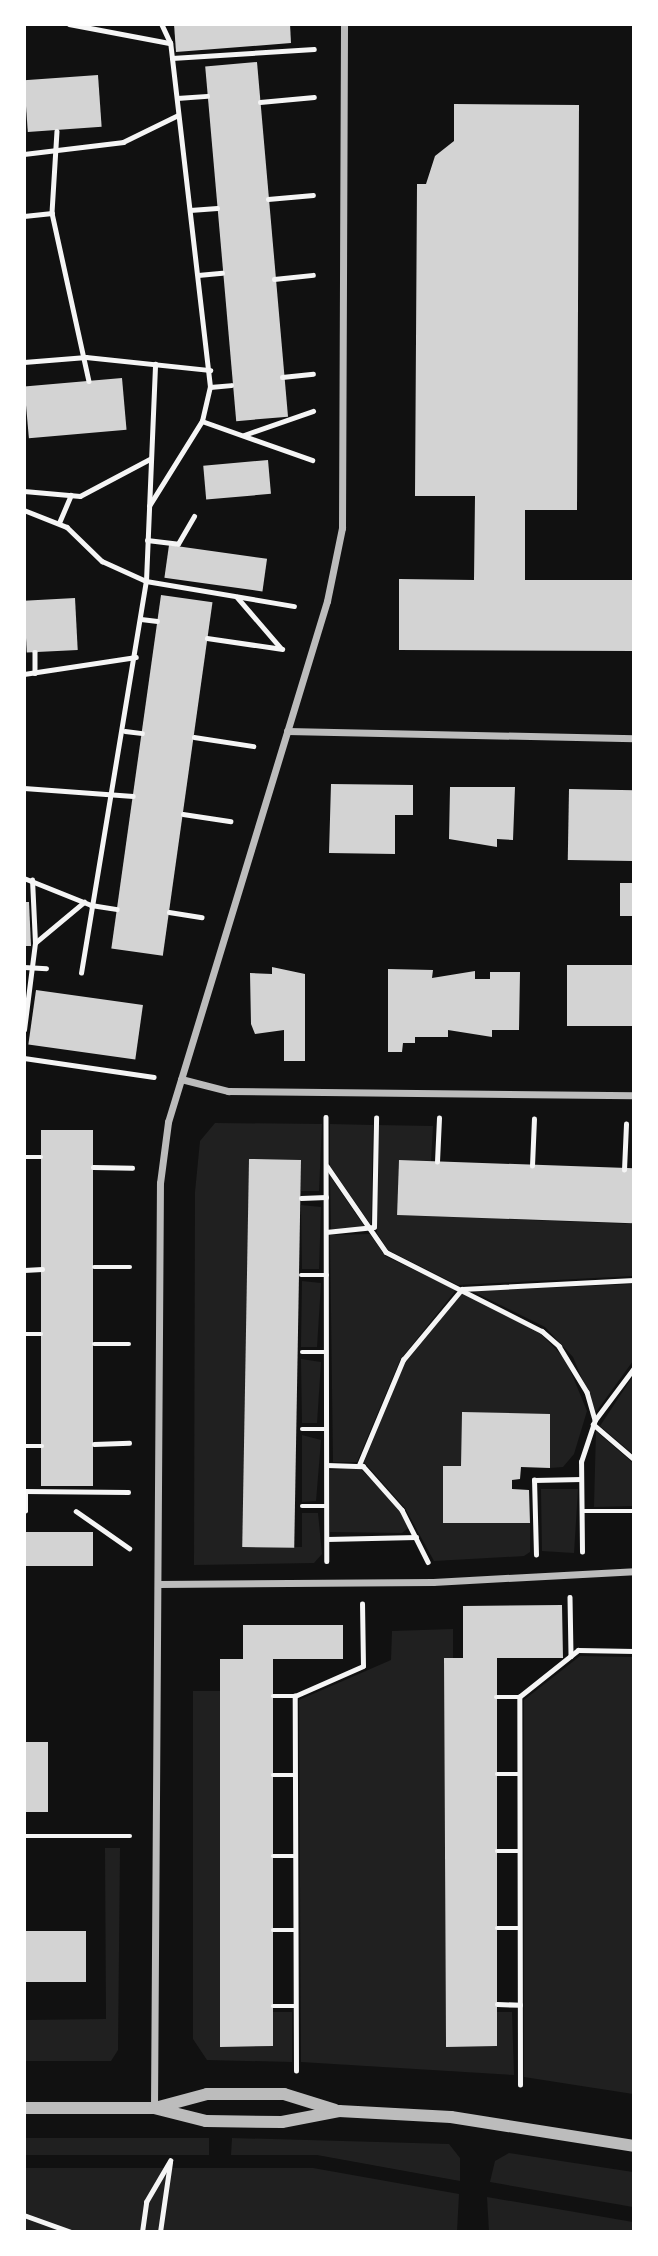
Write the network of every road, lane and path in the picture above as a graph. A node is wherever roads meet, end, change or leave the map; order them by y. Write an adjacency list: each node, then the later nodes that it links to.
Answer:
1 (69, 24): 4 (path)
2 (161, 24): 4 (path)
3 (344, 24): 57 (street)
4 (170, 43): 6 (path)
5 (314, 49): 6 (path)
6 (172, 58): 9 (path)
7 (207, 96): 9 (path)
8 (314, 97): 10 (path)
9 (177, 98): 11 (path)
10 (260, 102)
11 (178, 115): 13 (path); 18 (path)
12 (57, 131): 13 (path)
13 (59, 151): 14 (path); 19 (path)
14 (24, 154)
15 (313, 195): 16 (path)
16 (268, 198)
17 (217, 208): 18 (path)
18 (190, 210): 22 (path)
19 (52, 213): 20 (path); 25 (path)
20 (24, 216)
21 (222, 273): 22 (path)
22 (198, 275): 28 (path)
23 (313, 275): 24 (path)
24 (274, 279)
25 (86, 357): 26 (path); 27 (path); 31 (path)
26 (24, 362)
27 (155, 364): 28 (path); 37 (path)
28 (210, 370): 33 (path)
29 (313, 374): 30 (path)
30 (282, 377)
31 (89, 381)
32 (231, 385): 33 (path)
33 (210, 387): 35 (path)
34 (313, 411): 36 (path)
35 (202, 421): 36 (path); 41 (path)
36 (243, 436): 38 (path)
37 (150, 459): 40 (path); 41 (path)
38 (312, 460)
39 (24, 491): 40 (path)
40 (71, 495): 44 (path)
41 (149, 506): 45 (path)
42 (24, 510): 44 (path)
43 (194, 516): 45 (path)
44 (59, 523): 46 (path)
45 (147, 540): 46 (path)
46 (146, 581): 47 (path); 49 (path)
47 (236, 596): 48 (path); 51 (path)
48 (294, 606)
49 (141, 619): 50 (path); 53 (path)
50 (157, 621)
51 (207, 638)
52 (34, 652): 54 (path)
53 (136, 657): 54 (path); 56 (path)
54 (36, 673): 55 (path)
55 (24, 674)
56 (125, 731): 58 (path); 63 (path)
57 (287, 731): 60 (street); 82 (street)
58 (142, 733)
59 (194, 737): 61 (path)
60 (634, 738)
61 (253, 746)
62 (24, 788): 63 (path)
63 (108, 793): 64 (path); 70 (path)
64 (133, 796)
65 (183, 814): 66 (path)
66 (230, 821)
67 (24, 878): 68 (path)
68 (32, 880): 69 (path); 74 (path)
69 (84, 902): 70 (path); 74 (path)
70 (91, 905): 71 (path); 78 (path)
71 (117, 909)
72 (169, 912): 73 (path)
73 (202, 917)
74 (35, 943): 75 (path)
75 (33, 965): 76 (path); 77 (path); 79 (path)
76 (24, 967)
77 (46, 968)
78 (81, 973)
79 (24, 1030)
80 (24, 1058): 81 (path)
81 (154, 1077)
82 (181, 1079): 83 (street); 150 (street)
83 (634, 1095)
84 (326, 1117): 92 (path)
85 (376, 1118): 99 (path)
86 (439, 1118): 91 (path)
87 (534, 1119): 93 (path)
88 (626, 1124): 96 (path)
89 (24, 1157): 90 (path)
90 (41, 1157)
91 (437, 1162)
92 (326, 1165): 97 (path); 99 (path)
93 (532, 1166)
94 (93, 1167): 95 (path)
95 (132, 1168)
96 (624, 1170)
97 (326, 1197): 98 (path); 100 (path)
98 (301, 1198)
99 (370, 1230): 100 (path); 108 (path)
100 (326, 1232): 106 (path)
101 (94, 1267): 102 (path)
102 (130, 1267)
103 (24, 1269): 104 (path)
104 (41, 1269)
105 (301, 1275): 106 (path)
106 (327, 1275): 114 (path)
107 (634, 1280): 108 (path)
108 (462, 1289): 116 (path); 125 (path)
109 (24, 1334): 110 (path)
110 (41, 1334)
111 (94, 1344): 112 (path)
112 (129, 1344)
113 (302, 1352): 114 (path)
114 (326, 1352): 118 (path)
115 (634, 1368): 116 (path)
116 (594, 1422): 123 (path); 126 (path)
117 (302, 1429): 118 (path)
118 (327, 1429): 124 (path)
119 (129, 1443): 120 (path)
120 (94, 1444)
121 (24, 1446): 122 (path)
122 (42, 1446)
123 (634, 1459)
124 (327, 1465): 125 (path); 130 (path)
125 (359, 1465): 135 (path)
126 (581, 1479): 133 (path); 140 (path)
127 (25, 1491): 128 (path); 131 (path)
128 (128, 1492)
129 (302, 1506): 130 (path)
130 (327, 1506): 136 (path)
131 (25, 1511)
132 (76, 1511): 137 (path)
133 (582, 1511): 134 (path); 138 (path)
134 (634, 1511)
135 (416, 1537): 136 (path); 143 (path)
136 (327, 1539): 148 (path)
137 (129, 1548)
138 (582, 1557): 139 (path); 145 (path)
139 (571, 1558)
140 (536, 1560): 141 (path); 142 (path); 147 (path)
141 (548, 1560)
142 (523, 1561)
143 (443, 1565)
144 (634, 1571): 145 (street)
145 (583, 1574): 146 (street)
146 (570, 1575): 147 (street); 152 (path)
147 (537, 1576): 149 (street)
148 (327, 1583): 149 (street); 150 (street)
149 (362, 1583): 154 (path)
150 (158, 1584): 178 (street)
151 (634, 1651): 152 (path)
152 (571, 1656): 156 (path)
153 (273, 1696): 154 (path)
154 (295, 1696): 157 (path)
155 (496, 1697): 156 (path)
156 (519, 1697): 159 (path)
157 (294, 1774): 160 (path); 166 (path)
158 (497, 1774): 159 (path)
159 (519, 1774): 164 (path)
160 (273, 1775)
161 (24, 1836): 162 (path)
162 (130, 1836)
163 (497, 1851): 164 (path)
164 (520, 1851): 168 (path)
165 (273, 1856): 166 (path)
166 (295, 1856): 170 (path)
167 (497, 1928): 168 (path)
168 (520, 1928): 172 (path)
169 (273, 1930): 170 (path)
170 (295, 1930): 174 (path)
171 (497, 2004): 172 (path)
172 (520, 2005): 176 (path)
173 (273, 2006): 174 (path)
174 (295, 2006): 175 (path)
175 (296, 2071)
176 (520, 2085)
177 (24, 2108): 178 (street)
178 (154, 2108): 179 (street); 179 (street)
179 (339, 2111): 180 (street)
180 (634, 2146)
181 (24, 2215): 182 (path)
182 (71, 2231)
183 (142, 2231): 184 (path)
184 (160, 2231)

